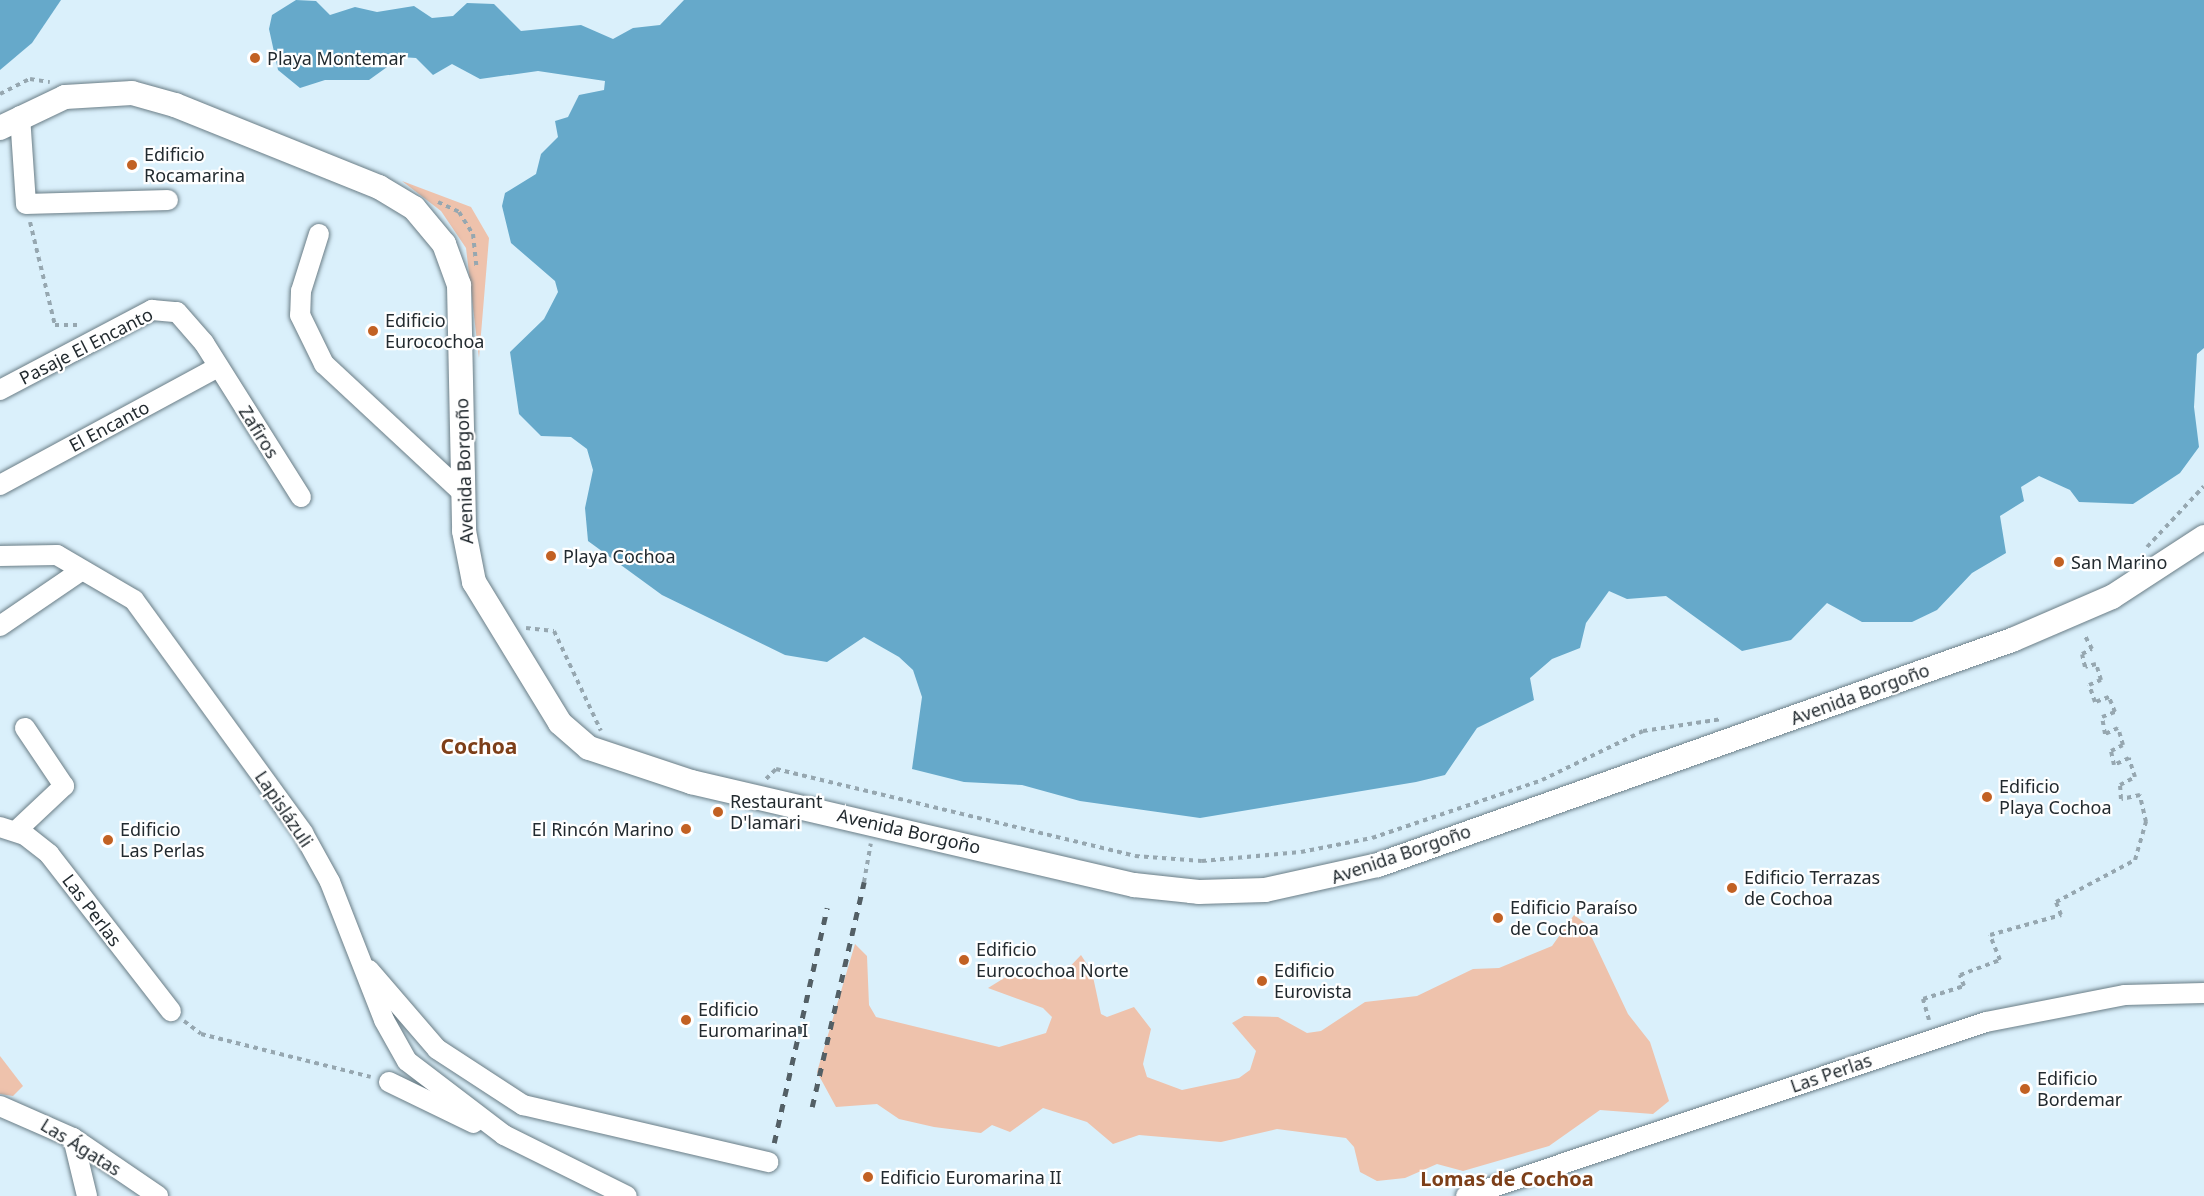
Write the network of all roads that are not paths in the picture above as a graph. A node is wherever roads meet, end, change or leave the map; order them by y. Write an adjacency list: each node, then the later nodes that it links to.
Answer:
1 (10, 122): 2 (street); 7 (main road, Avenida Borgoño)
2 (168, 200)
3 (319, 234): 7 (street)
4 (218, 367): 5 (street, Pasaje El Encanto); 6 (street, El Encanto); 8 (street, Zafiros)
5 (0, 390)
6 (0, 484)
7 (463, 493): 9 (main road, Avenida Borgoño)
8 (301, 497)
9 (2204, 537)
10 (0, 556): 11 (street, Lapislázuli)
11 (82, 570): 12 (street); 15 (street, Lapislázuli)
12 (0, 626)
13 (25, 728): 14 (street)
14 (8, 829): 17 (street, Las Perlas)
15 (362, 961): 20 (street, Lapislázuli); 22 (street)
16 (2204, 993): 26 (street, Las Perlas)
17 (171, 1011)
18 (389, 1082): 20 (street, Lapislázuli)
19 (0, 1106): 21 (street, Las Ágatas)
20 (504, 1135): 25 (street, Lapislázuli)
21 (73, 1138): 23 (street); 24 (street, Las Ágatas)
22 (768, 1162)
23 (87, 1196)
24 (158, 1196)
25 (627, 1196)
26 (1467, 1196)

